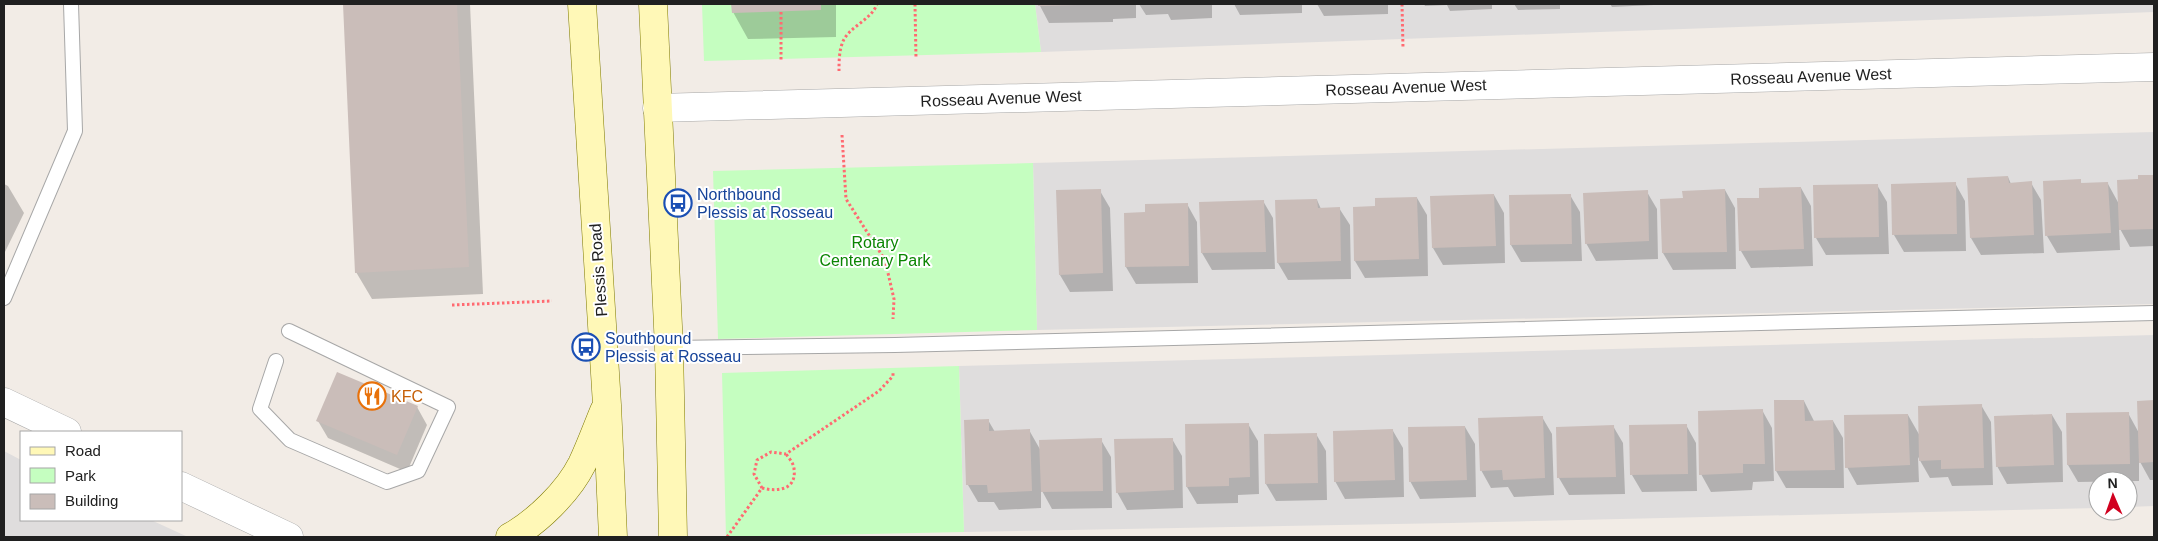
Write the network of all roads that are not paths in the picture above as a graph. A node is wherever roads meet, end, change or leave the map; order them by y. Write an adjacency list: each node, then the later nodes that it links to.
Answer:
1 (71, 4): 6 (lane)
2 (582, 4): 12 (main road, Plessis Road)
3 (653, 4): 5 (main road)
4 (2154, 67): 5 (street, Rosseau Avenue West)
5 (657, 108): 9 (main road)
6 (4, 298)
7 (2154, 313): 9 (lane)
8 (289, 331): 10 (lane)
9 (669, 348): 18 (main road)
10 (276, 361)
11 (4, 402): 13 (street)
12 (607, 404): 16 (main road); 17 (main road, Plessis Road)
13 (65, 431)
14 (182, 486): 15 (street)
15 (289, 537)
16 (510, 537)
17 (613, 537)
18 (673, 537)

